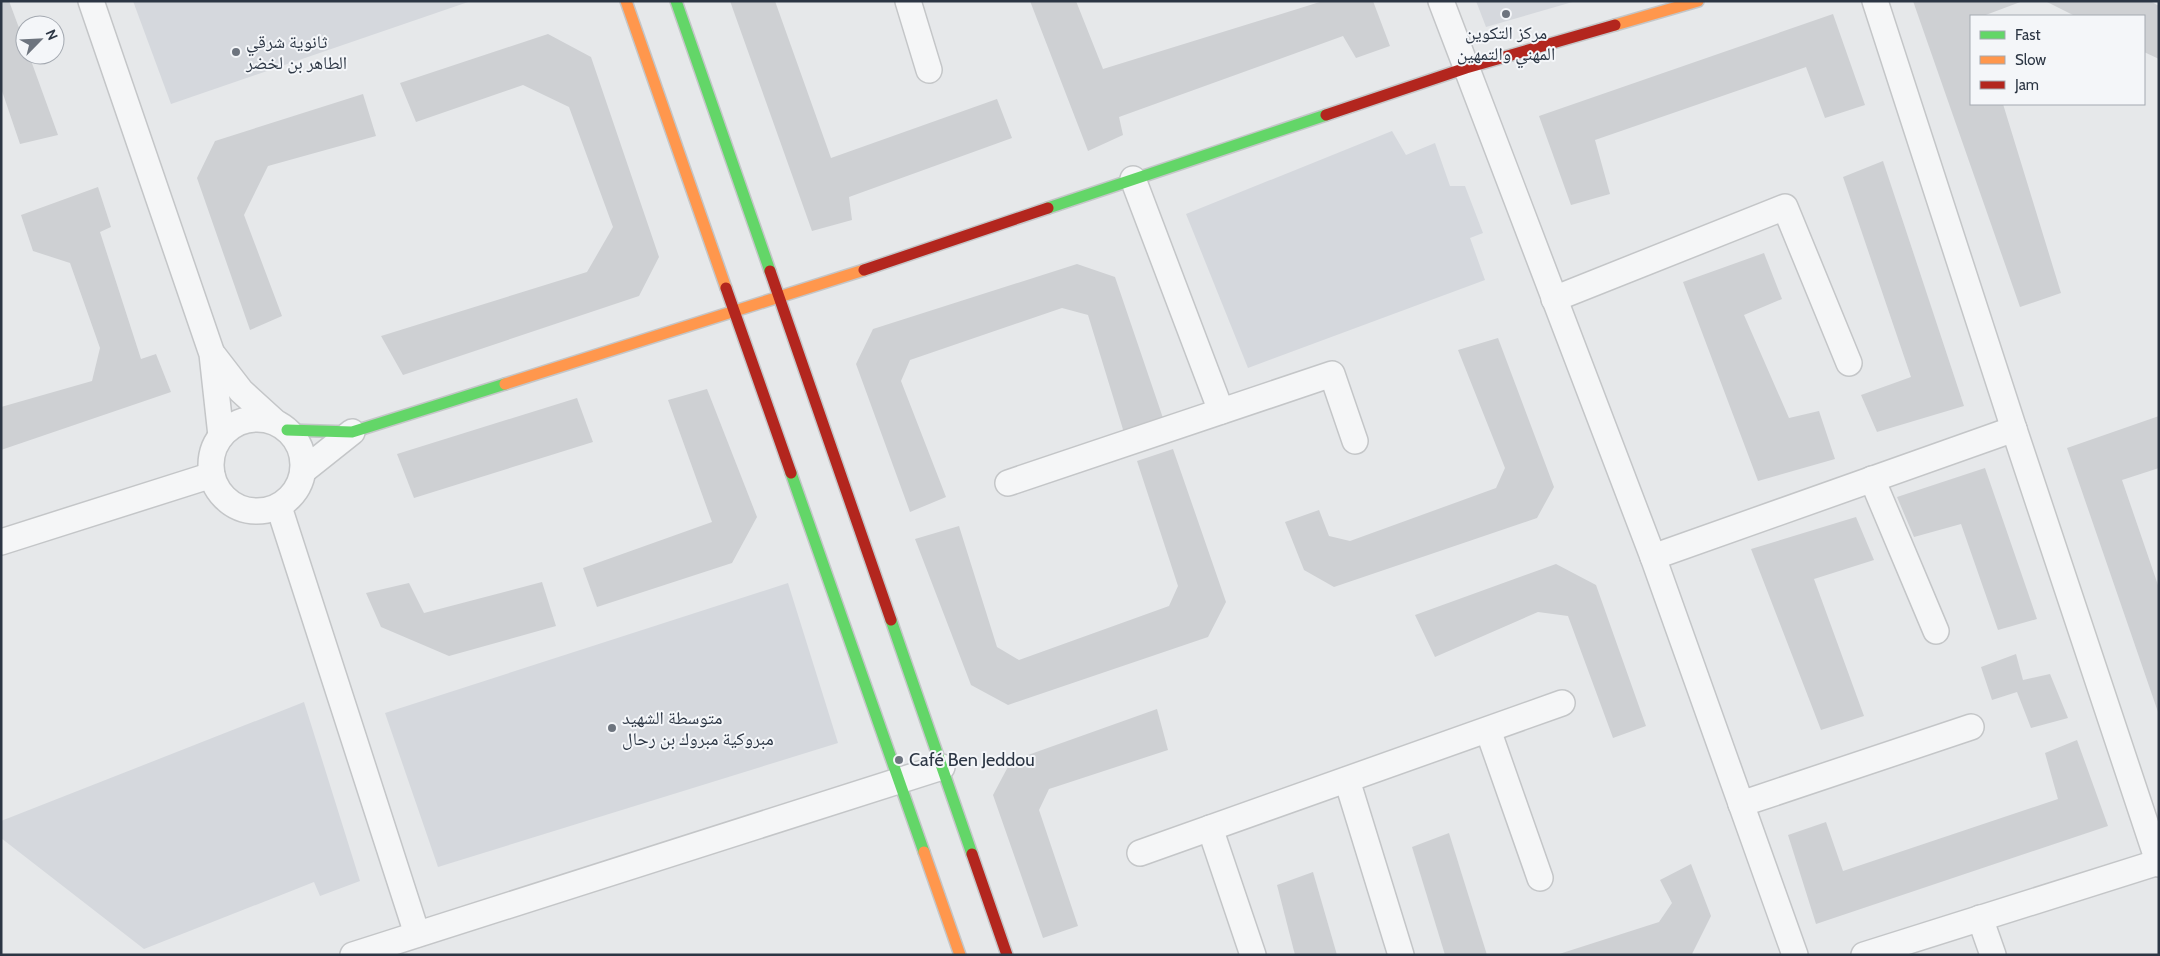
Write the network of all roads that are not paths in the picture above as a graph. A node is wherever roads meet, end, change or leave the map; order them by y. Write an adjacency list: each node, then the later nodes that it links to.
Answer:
1 (91, 1): 14 (street)
2 (626, 1): 13 (street)
3 (676, 1): 11 (street)
4 (908, 1): 9 (street)
5 (1441, 1): 8 (street)
6 (1698, 1): 8 (street)
7 (1875, 1): 18 (street)
8 (1466, 68): 10 (street); 12 (street)
9 (929, 70)
10 (1133, 179): 11 (street); 16 (street)
11 (778, 299): 13 (street); 33 (street)
12 (1554, 299): 15 (street); 28 (street)
13 (734, 312): 19 (street); 35 (street)
14 (212, 354): 17 (street); 20 (street)
15 (1849, 363)
16 (1221, 411): 21 (street); 25 (street)
17 (281, 426): 19 (street); 20 (street); 22 (street)
18 (2014, 429): 24 (street); 39 (street)
19 (352, 432): 22 (street)
20 (221, 436): 23 (street)
21 (1355, 442)
22 (303, 471): 26 (street)
23 (212, 475): 26 (street); 27 (street)
24 (1872, 479): 28 (street); 29 (street)
25 (1008, 483)
26 (278, 506): 42 (street)
27 (1, 542)
28 (1653, 557): 36 (street)
29 (1936, 631)
30 (1562, 703): 32 (street)
31 (1971, 727): 36 (street)
32 (1488, 730): 34 (street); 40 (street)
33 (942, 767): 35 (street); 45 (street)
34 (1347, 780): 37 (street); 47 (street)
35 (899, 782): 42 (street); 44 (street)
36 (1741, 804): 48 (street)
37 (1210, 828): 38 (street); 46 (street)
38 (1140, 853)
39 (2158, 862): 41 (street)
40 (1540, 878)
41 (1980, 918): 49 (street); 50 (street)
42 (417, 934): 43 (street)
43 (353, 955)
44 (960, 955)
45 (1007, 955)
46 (1253, 955)
47 (1401, 955)
48 (1795, 955)
49 (1864, 955)
50 (1992, 955)

